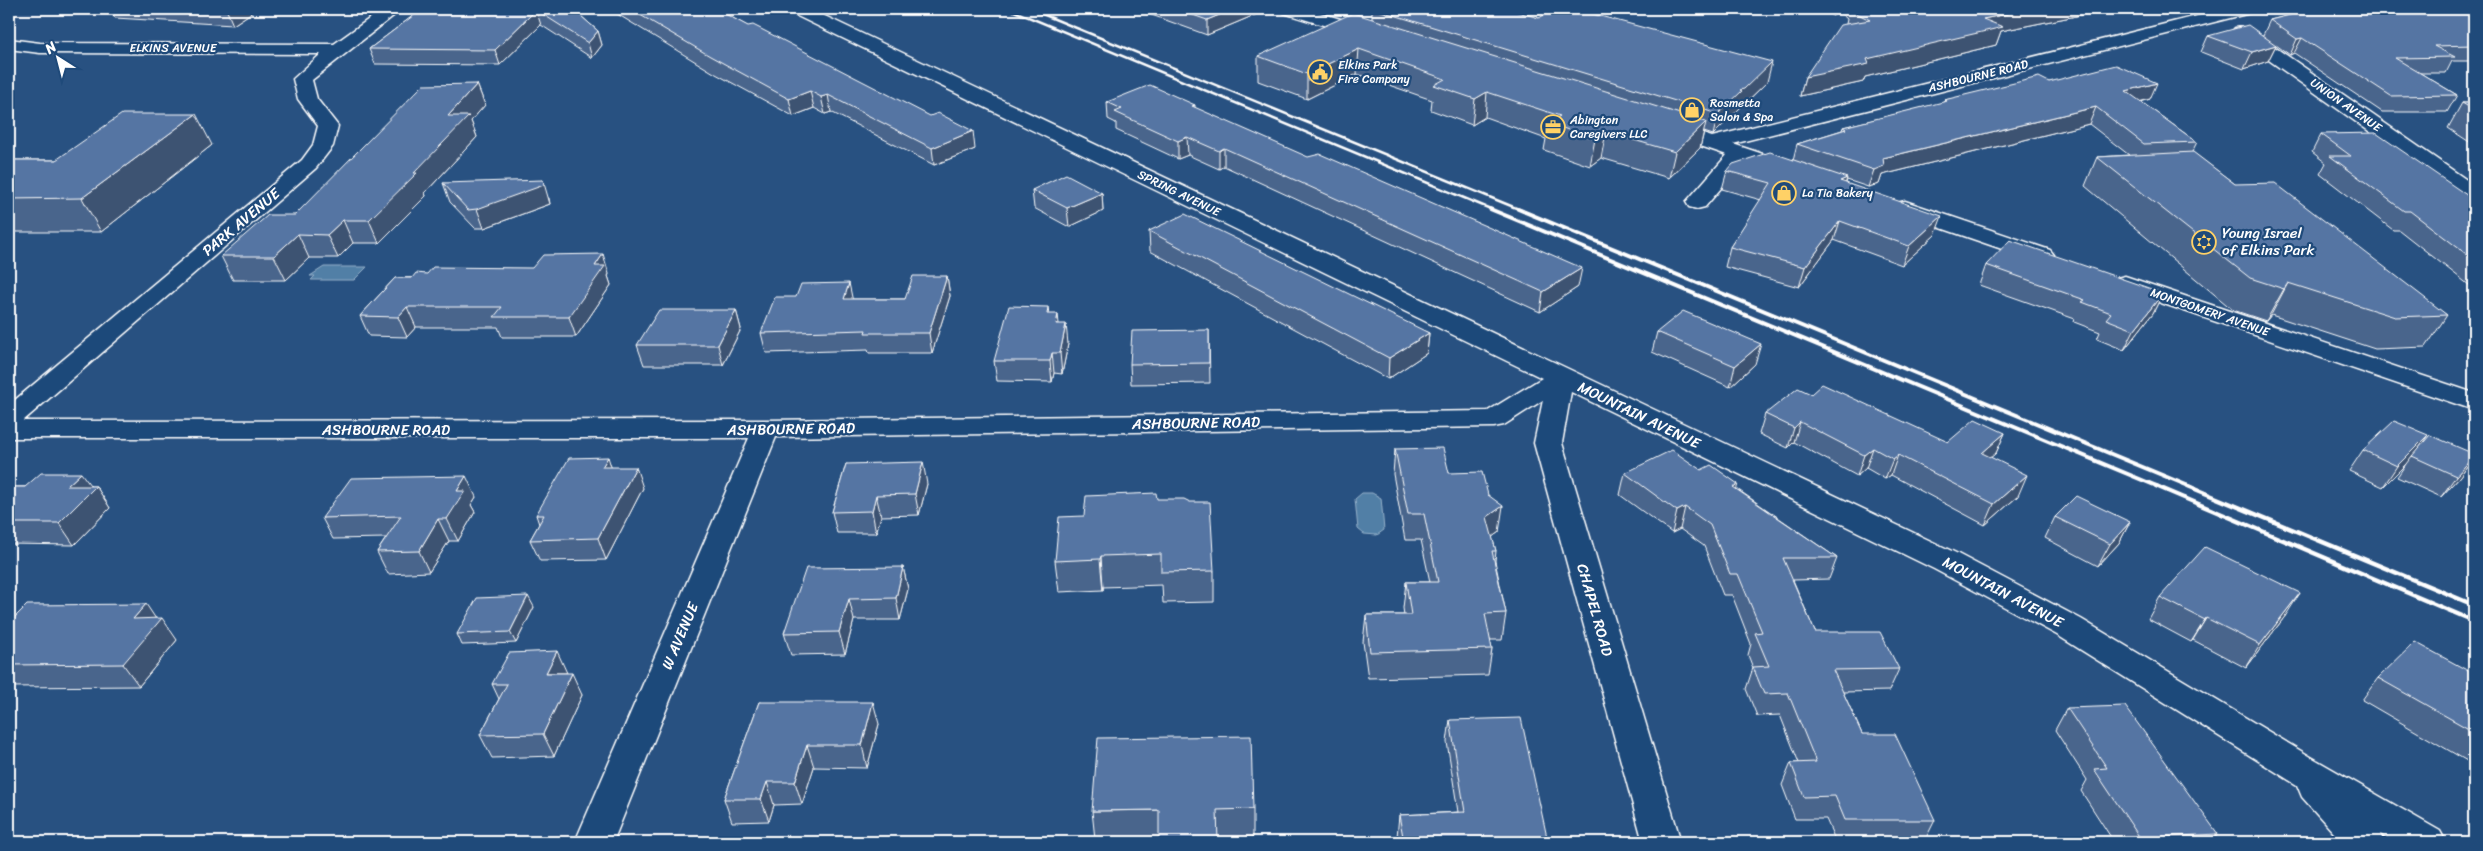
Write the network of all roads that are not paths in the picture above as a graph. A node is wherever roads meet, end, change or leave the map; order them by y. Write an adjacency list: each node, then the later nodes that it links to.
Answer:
1 (394, 9): 8 (street, PARK AVENUE)
2 (797, 9): 18 (street, SPRING AVENUE)
3 (1290, 9): 6 (street)
4 (2244, 9): 5 (street, ASHBOURNE ROAD)
5 (2218, 16): 10 (street, ASHBOURNE ROAD); 13 (street, UNION AVENUE)
6 (1387, 40)
7 (9, 44): 8 (street, ELKINS AVENUE)
8 (338, 49): 20 (street, PARK AVENUE)
9 (1645, 121): 10 (street)
10 (1712, 143): 11 (street)
11 (1741, 152): 12 (street); 14 (street)
12 (1806, 174)
13 (2474, 195)
14 (1697, 202)
15 (1888, 202): 16 (street)
16 (2061, 262)
17 (2107, 277): 19 (street, MONTGOMERY AVENUE)
18 (1561, 377): 21 (street, ASHBOURNE ROAD); 23 (street, MOUNTAIN AVENUE); 25 (street, CHAPEL ROAD)
19 (2474, 402)
20 (9, 419)
21 (766, 429): 22 (street, ASHBOURNE ROAD); 24 (street, W AVENUE)
22 (9, 430)
23 (2298, 767): 26 (street); 27 (street, MOUNTAIN AVENUE)
24 (594, 842)
25 (1662, 842)
26 (2365, 842)
27 (2427, 842)

